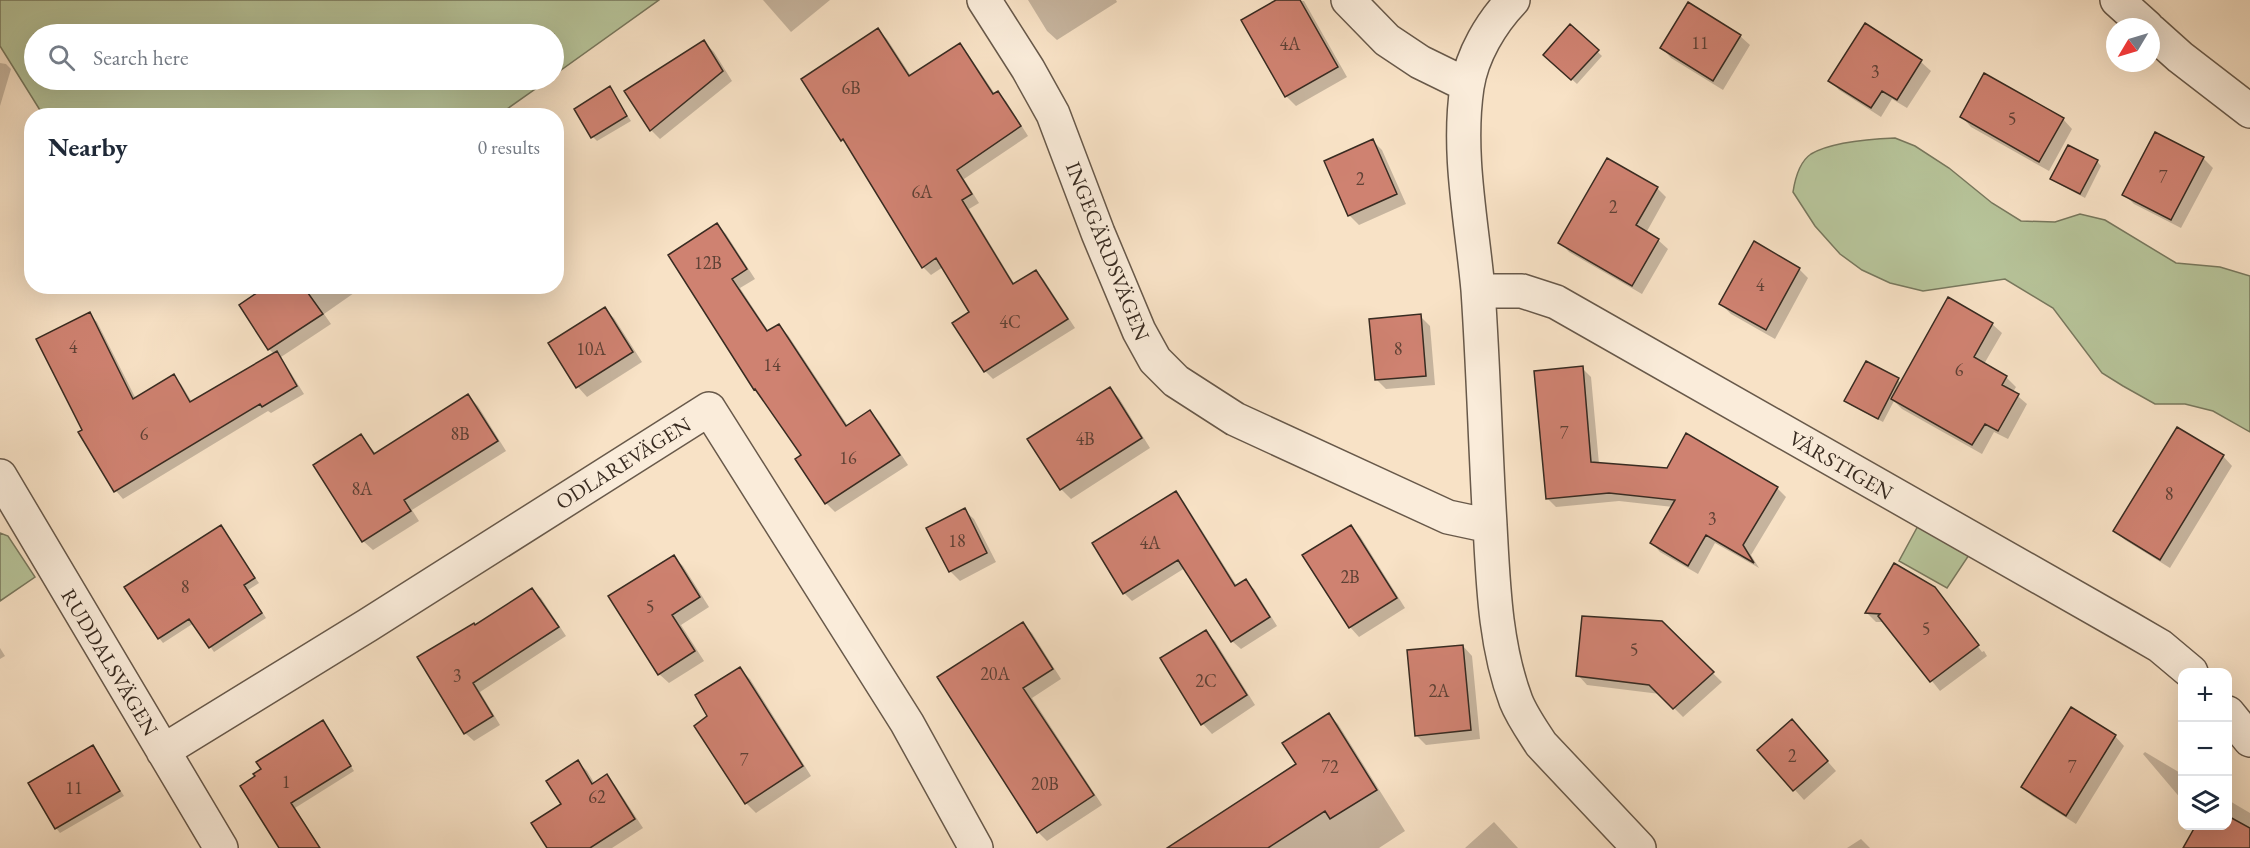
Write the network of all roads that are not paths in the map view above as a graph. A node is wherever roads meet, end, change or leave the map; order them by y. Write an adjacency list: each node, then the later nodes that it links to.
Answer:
1 (984, 0): 11 (street, INGEGÄRDSVÄGEN)
2 (1348, 0): 7 (street)
3 (1514, 0): 7 (street)
4 (2117, 0): 5 (street)
5 (2137, 18)
6 (2160, 39): 8 (street)
7 (1467, 85): 9 (street)
8 (2250, 111)
9 (1478, 291): 11 (street); 12 (street, VÅRSTIGEN)
10 (0, 476): 15 (street, RUDDALSVÄGEN)
11 (1490, 526): 18 (street)
12 (2186, 668)
13 (2232, 718): 14 (street)
14 (2250, 740)
15 (163, 751): 16 (street, RUDDALSVÄGEN); 17 (street, ODLAREVÄGEN)
16 (221, 848)
17 (976, 848)
18 (1639, 848)

